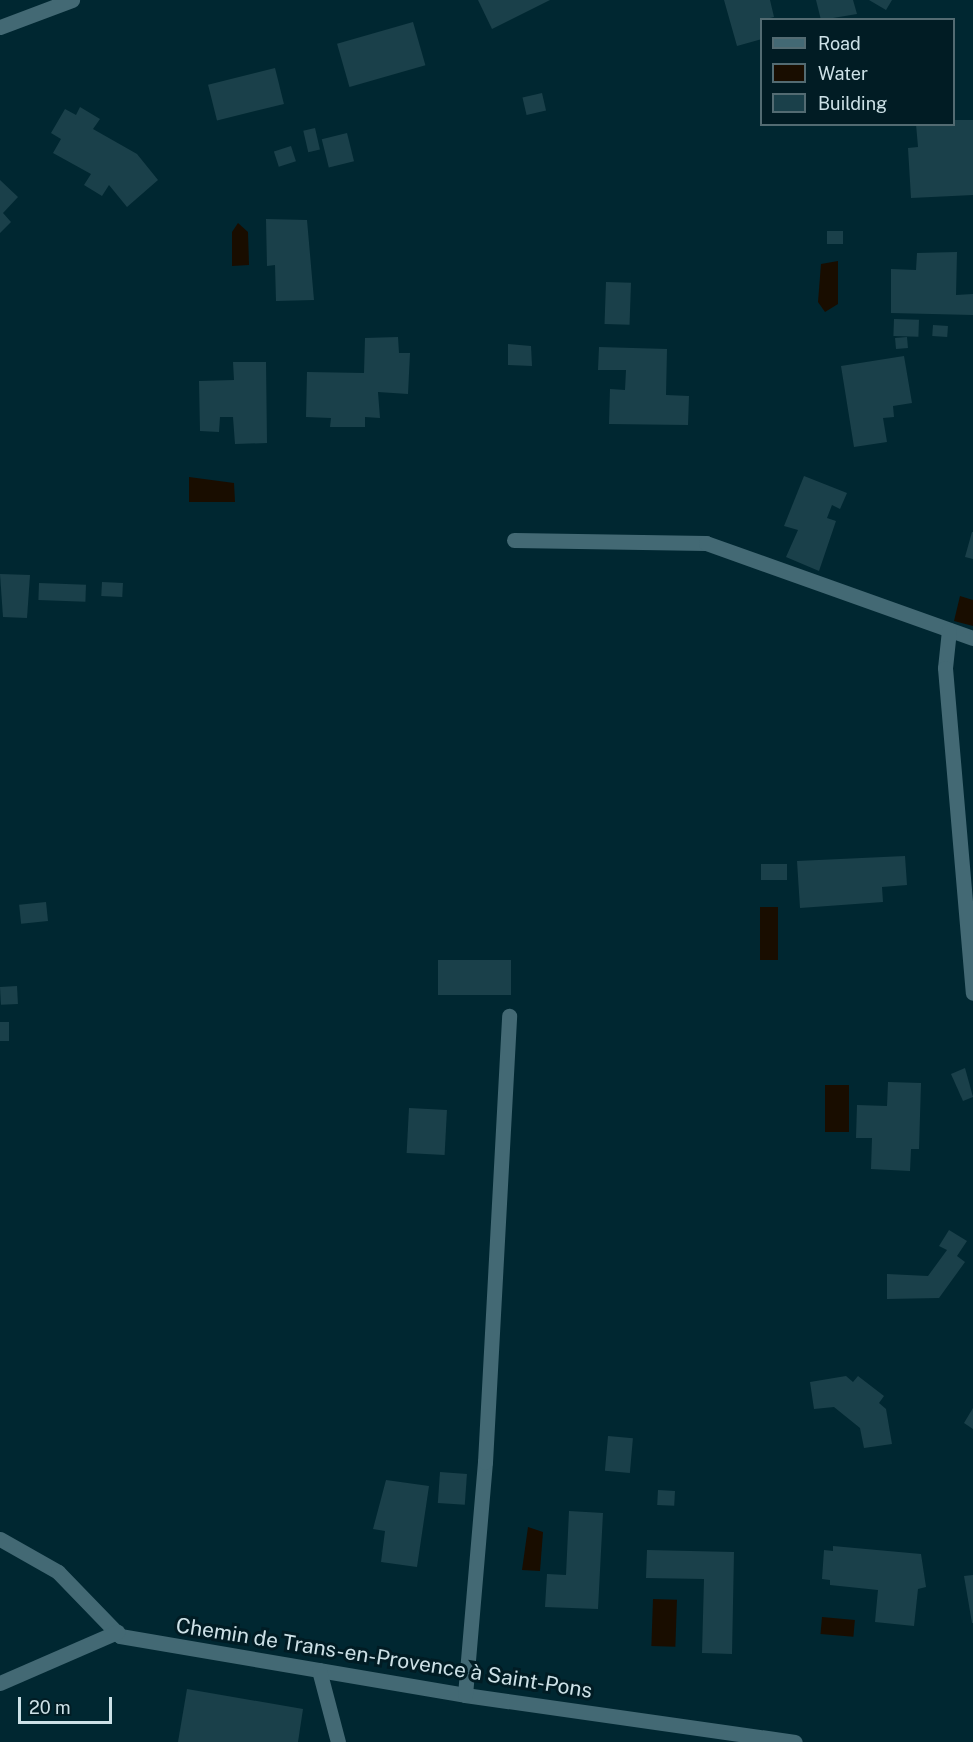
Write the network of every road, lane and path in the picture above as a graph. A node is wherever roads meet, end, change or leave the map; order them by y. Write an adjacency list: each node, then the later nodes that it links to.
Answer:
1 (72, 0): 2 (street)
2 (0, 27)
3 (514, 540): 4 (street)
4 (949, 630): 5 (street); 6 (street)
5 (973, 638)
6 (973, 993)
7 (509, 1016): 12 (street)
8 (0, 1539): 9 (street)
9 (117, 1632): 10 (street, Chemin de Trans-en-Provence à Saint-Pons); 11 (street)
10 (319, 1670): 12 (street, Chemin de Trans-en-Provence à Saint-Pons); 13 (street)
11 (0, 1683)
12 (465, 1695): 14 (street, Chemin de Trans-en-Provence à Saint-Pons)
13 (338, 1742)
14 (795, 1742)

